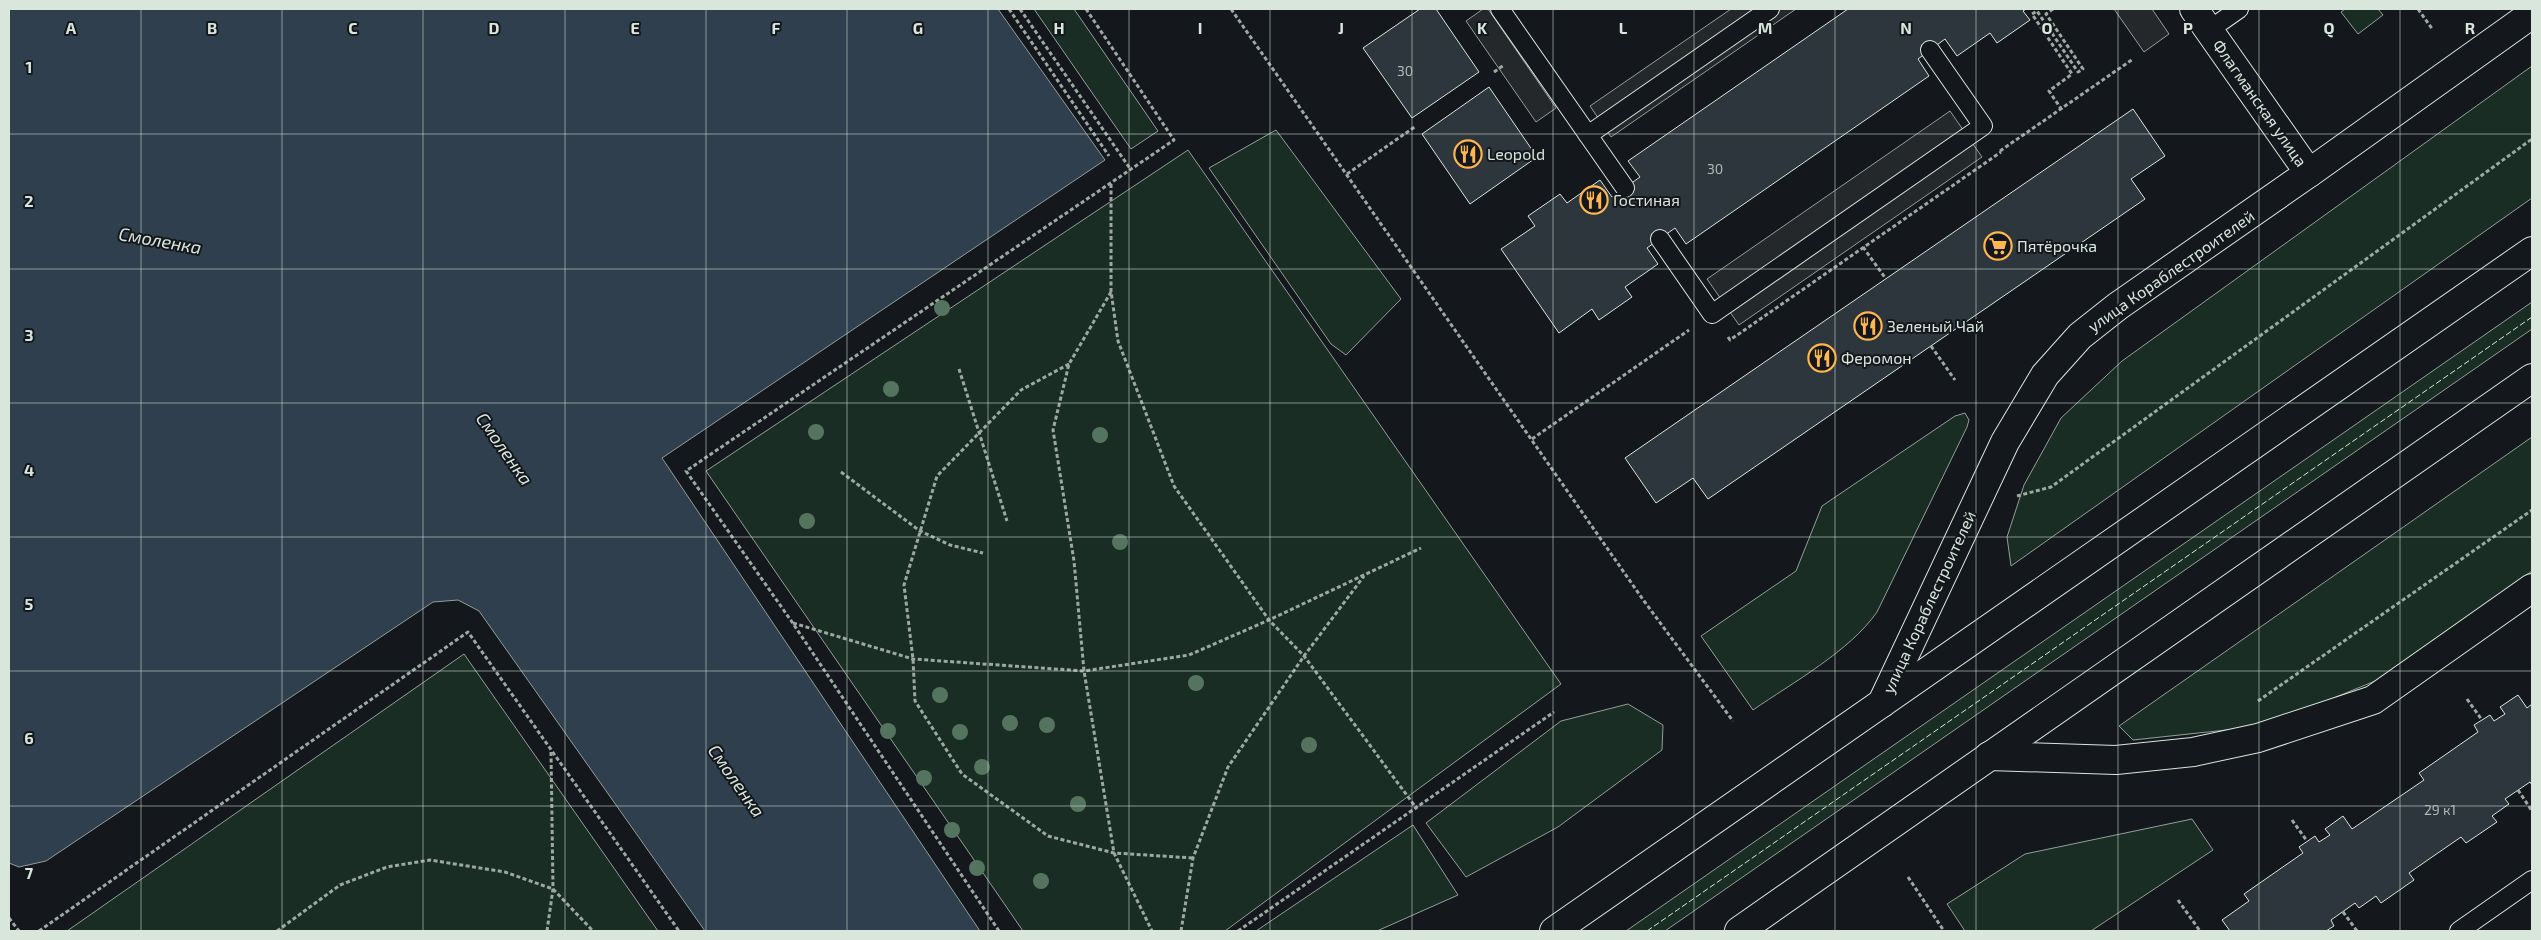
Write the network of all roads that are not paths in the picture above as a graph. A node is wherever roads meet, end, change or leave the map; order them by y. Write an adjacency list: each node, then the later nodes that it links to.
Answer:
1 (1500, 9): 7 (lane)
2 (1770, 9): 7 (lane)
3 (2238, 9): 5 (lane)
4 (2532, 14): 8 (main road, улица Кораблестроителей)
5 (2201, 19): 8 (main road, Флагманская улица)
6 (1930, 50): 10 (lane)
7 (1588, 135): 9 (lane)
8 (2309, 173): 14 (main road, улица Кораблестроителей)
9 (1625, 188)
10 (1660, 238)
11 (2532, 251): 14 (main road, улица Кораблестроителей)
12 (2532, 378): 15 (main road)
13 (2532, 588): 15 (main road)
14 (1881, 705): 17 (main road, улица Кораблестроителей)
15 (1989, 756): 18 (main road)
16 (2532, 880): 19 (lane)
17 (1554, 931)
18 (1739, 931)
19 (2459, 931)

